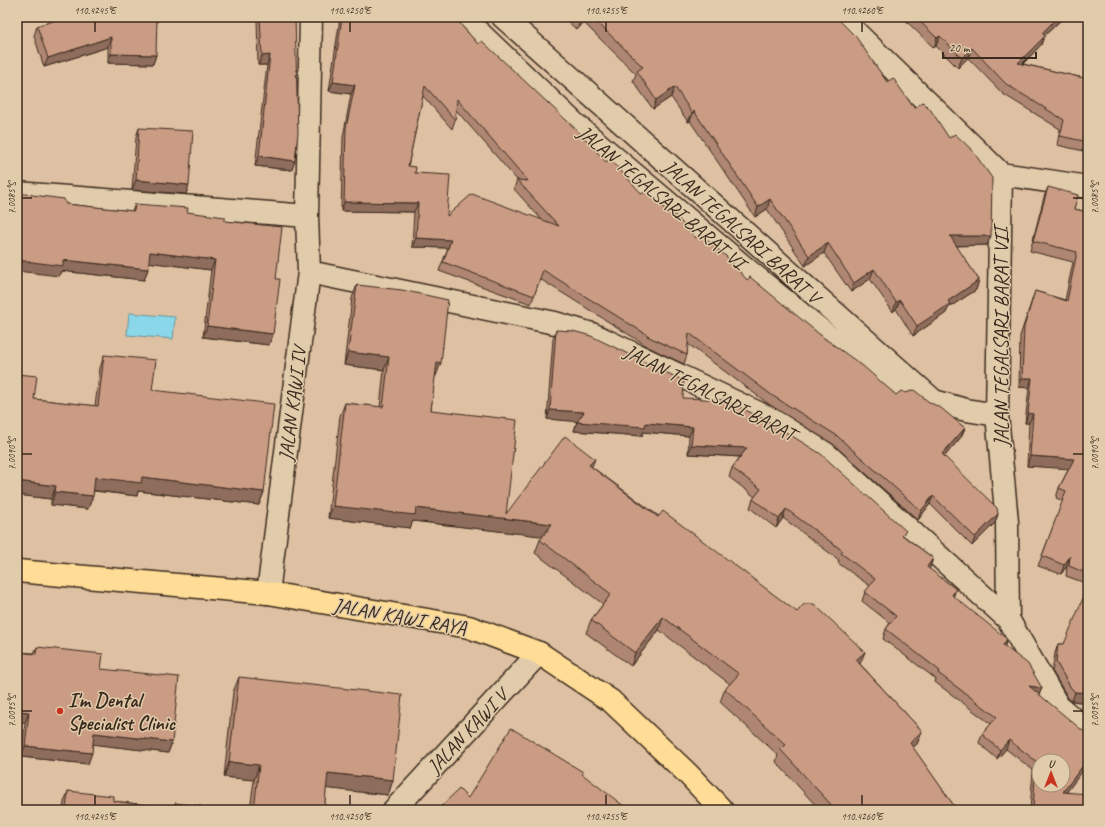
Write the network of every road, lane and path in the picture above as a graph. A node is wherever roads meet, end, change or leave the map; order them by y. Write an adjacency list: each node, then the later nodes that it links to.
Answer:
1 (311, 17): 8 (street, JALAN KAWI IV)
2 (463, 17): 10 (street, JALAN TEGALSARI BARAT VI)
3 (502, 17): 10 (street, JALAN TEGALSARI BARAT V)
4 (840, 17): 5 (street)
5 (1001, 174): 6 (street); 11 (street, JALAN TEGALSARI BARAT VII)
6 (1088, 187)
7 (17, 193): 8 (street)
8 (307, 216): 9 (street, JALAN KAWI IV)
9 (309, 272): 13 (street, JALAN KAWI IV); 14 (street, JALAN TEGALSARI BARAT)
10 (934, 401): 11 (street, JALAN TEGALSARI BARAT V)
11 (997, 415): 14 (street, JALAN TEGALSARI BARAT VII)
12 (17, 571): 13 (main road, JALAN KAWI RAYA)
13 (268, 593): 15 (main road, JALAN KAWI RAYA)
14 (1008, 619): 16 (street, JALAN TEGALSARI BARAT)
15 (539, 653): 17 (street, JALAN KAWI V); 18 (main road, JALAN KAWI RAYA)
16 (1088, 731)
17 (394, 810)
18 (722, 810)

